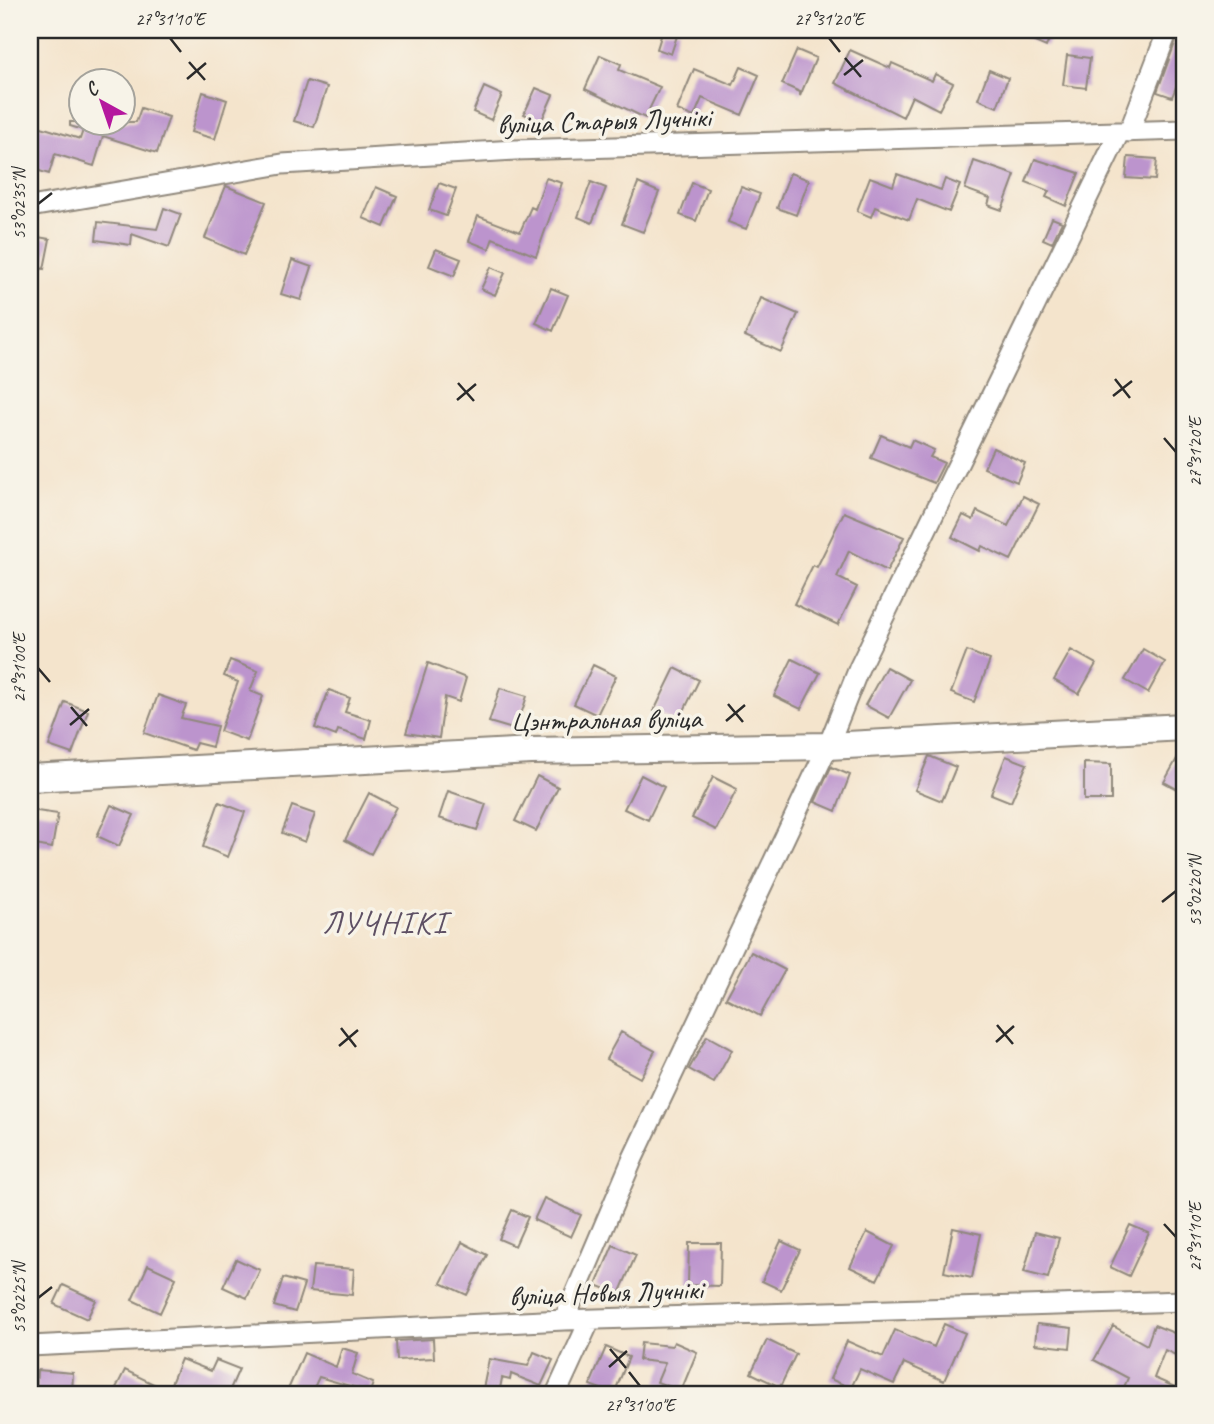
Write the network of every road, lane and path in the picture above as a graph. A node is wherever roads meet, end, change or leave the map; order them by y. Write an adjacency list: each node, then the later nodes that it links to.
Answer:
1 (1168, 30): 3 (street)
2 (1184, 130): 3 (street, вуліца Старыя Лучнікі)
3 (1124, 133): 4 (street, вуліца Старыя Лучнікі); 6 (street)
4 (30, 207)
5 (1184, 727): 6 (main road, Цэнтральная вуліца)
6 (828, 746): 7 (main road, Цэнтральная вуліца); 9 (street)
7 (30, 778)
8 (1184, 1301): 10 (street, вуліца Новыя Лучнікі)
9 (564, 1320): 10 (street, вуліца Новыя Лучнікі); 11 (street, вуліца Новыя Лучнікі)
10 (589, 1322): 12 (street)
11 (30, 1346)
12 (556, 1394)

